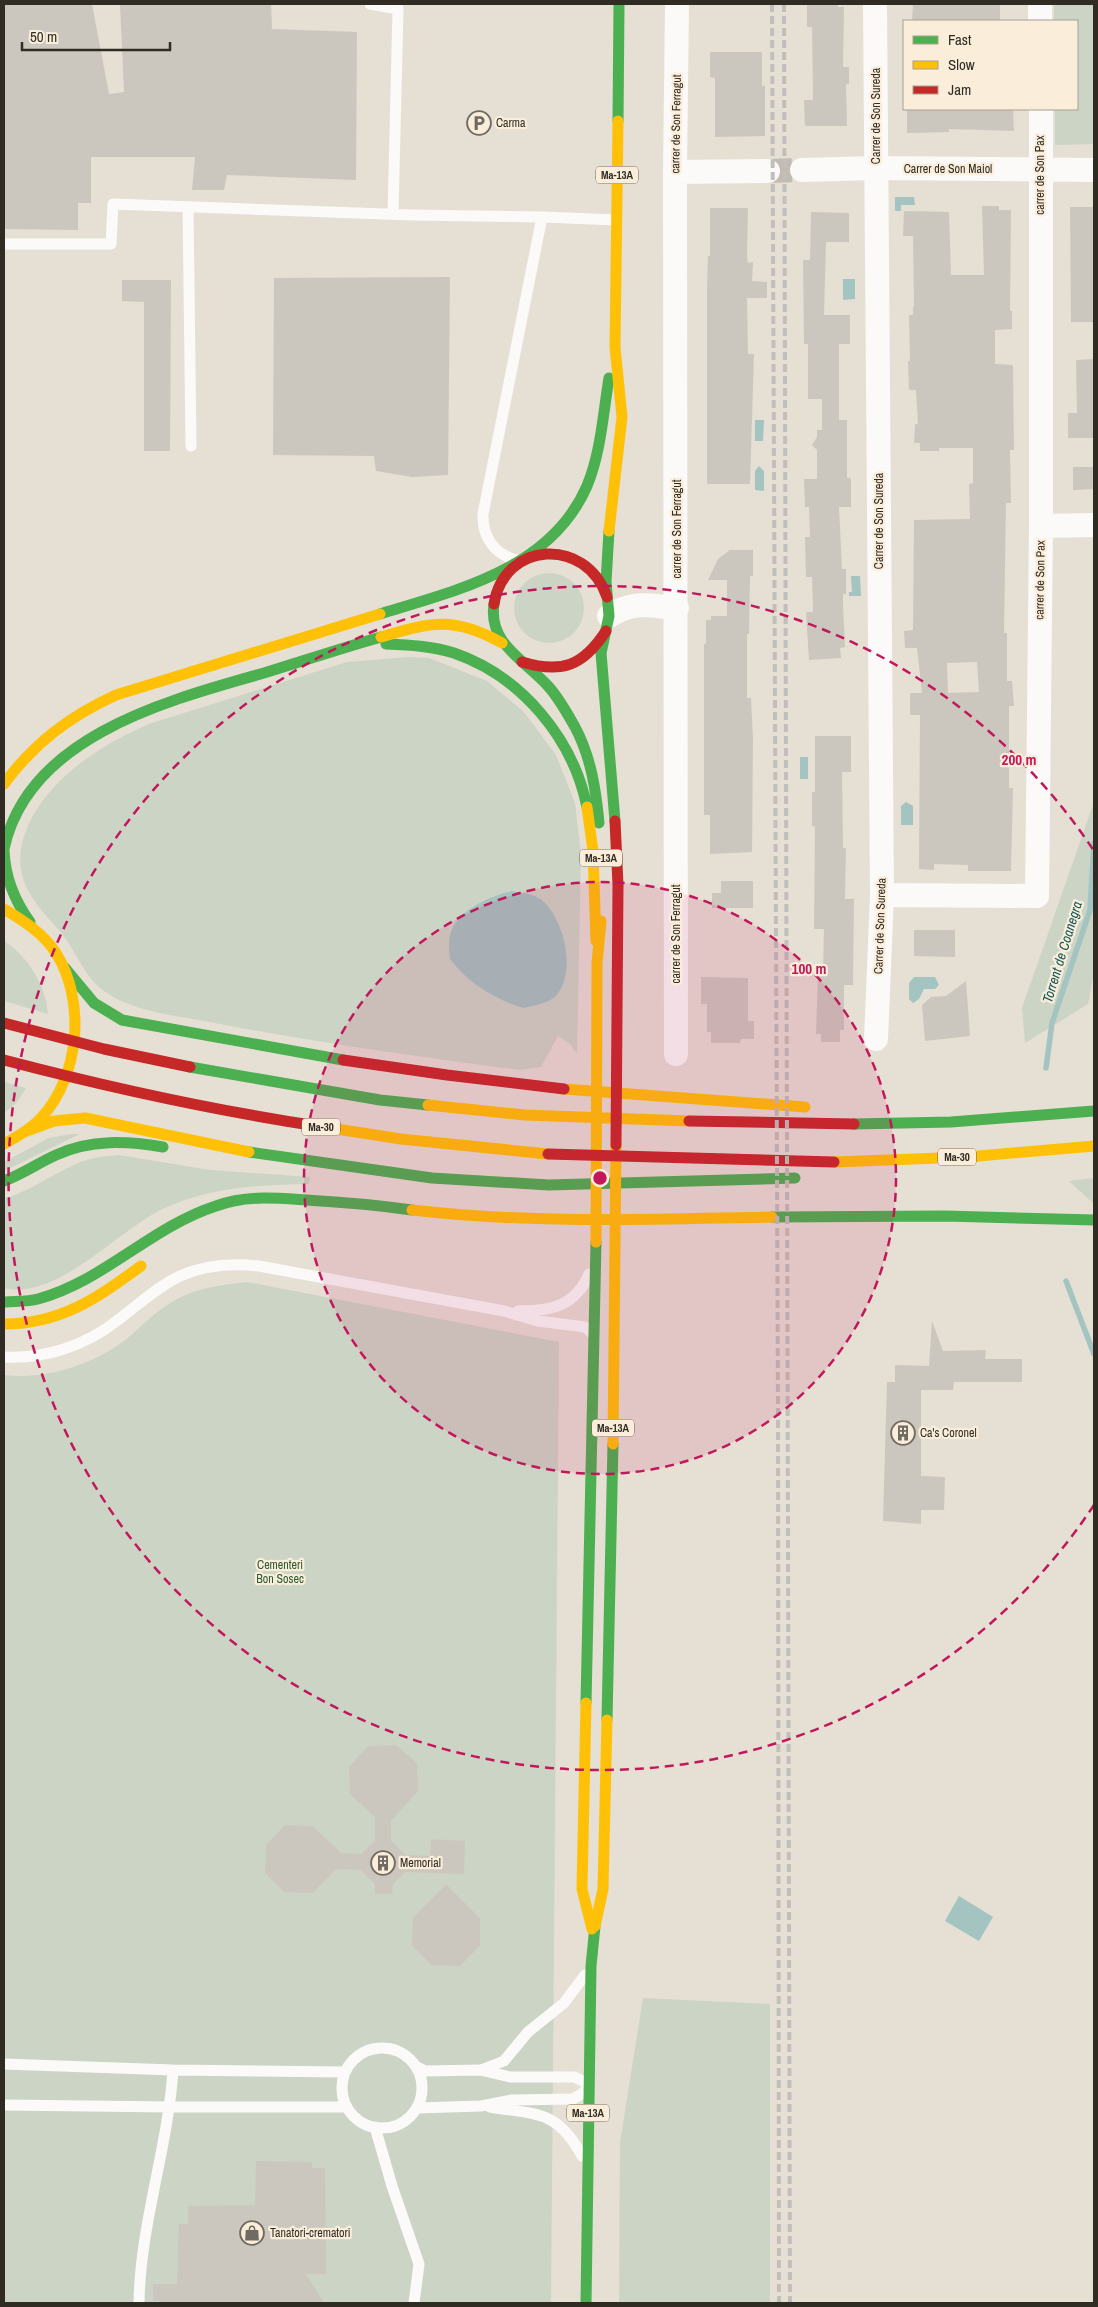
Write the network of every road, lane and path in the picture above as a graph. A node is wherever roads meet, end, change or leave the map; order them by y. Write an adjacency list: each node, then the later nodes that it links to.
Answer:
1 (370, 4): 15 (lane)
2 (619, 4): 17 (main road, Ma-13A)
3 (678, 4): 13 (street, carrer de Son Ferragut)
4 (875, 4): 8 (street, Carrer de Son Sureda)
5 (1040, 4): 6 (street)
6 (1040, 20)
7 (1041, 110): 10 (street, carrer de Son Pax)
8 (876, 168): 9 (street, Carrer de Son Maiol); 10 (street, Carrer de Son Maiol); 31 (street, Carrer de Son Sureda)
9 (802, 170)
10 (1040, 170): 11 (street, Carrer de Son Maiol); 22 (street, carrer de Son Pax)
11 (1094, 170)
12 (768, 171): 13 (street)
13 (675, 172): 24 (street, carrer de Son Ferragut)
14 (188, 207): 15 (lane); 18 (lane); 20 (lane)
15 (393, 214): 16 (lane)
16 (542, 217): 17 (lane); 23 (lane)
17 (616, 220): 19 (main road, Ma-13A)
18 (4, 244)
19 (615, 347): 23 (main road, Ma-13A); 25 (main road, Ma-13A)
20 (191, 446)
21 (1094, 525): 22 (street)
22 (1041, 526): 31 (street, carrer de Son Pax)
23 (521, 561): 25 (main road, Ma-13A); 26 (main road, Ma-13A); 29 (main road)
24 (677, 608): 25 (street); 38 (street, carrer de Son Ferragut)
25 (608, 616): 28 (main road, Ma-13A); 70 (main road, Ma-13A)
26 (502, 643): 27 (main road); 28 (main road, Ma-13A)
27 (354, 645): 30 (main road); 34 (main road)
28 (522, 662): 34 (main road, Ma-13A)
29 (4, 784)
30 (4, 849): 33 (main road)
31 (882, 895): 37 (street, Carrer de Son Sureda)
32 (4, 909): 33 (main road)
33 (36, 929): 35 (main road)
34 (597, 963): 58 (main road, Ma-13A)
35 (65, 968): 42 (main road); 44 (main road)
36 (4, 1022): 43 (main road)
37 (876, 1039)
38 (676, 1054)
39 (4, 1060): 46 (main road, Ma-30)
40 (1037, 1103): 41 (main road)
41 (1094, 1104)
42 (820, 1108)
43 (1094, 1111)
44 (24, 1132): 45 (main road); 50 (main road)
45 (4, 1144)
46 (1094, 1146)
47 (172, 1149): 53 (main road)
48 (1094, 1153): 51 (main road)
49 (207, 1155): 50 (main road)
50 (272, 1156): 52 (main road)
51 (1049, 1162)
52 (810, 1177)
53 (4, 1181)
54 (305, 1200): 55 (main road); 56 (main road); 59 (main road)
55 (250, 1211)
56 (1094, 1220)
57 (149, 1259): 60 (main road)
58 (596, 1259): 62 (lane); 68 (main road, Ma-13A)
59 (116, 1262): 61 (main road); 63 (main road)
60 (129, 1274): 64 (main road); 65 (main road)
61 (4, 1302)
62 (504, 1311): 68 (lane); 69 (lane)
63 (4, 1313)
64 (81, 1318)
65 (4, 1324)
66 (4, 1335): 67 (main road)
67 (20, 1335)
68 (594, 1337): 70 (main road, Ma-13A)
69 (4, 1356)
70 (593, 1933): 71 (main road, Ma-13A)
71 (592, 1966): 75 (lane); 77 (main road, Ma-13A)
72 (4, 2064): 74 (lane)
73 (417, 2067): 75 (lane); 76 (lane); 82 (lane)
74 (174, 2070): 76 (lane); 81 (lane)
75 (480, 2070): 77 (lane)
76 (345, 2072): 80 (lane)
77 (588, 2087): 79 (lane); 84 (main road, Ma-13A)
78 (4, 2104): 81 (lane)
79 (481, 2106): 82 (lane); 84 (lane)
80 (347, 2107): 81 (lane); 83 (lane)
81 (171, 2108): 85 (lane)
82 (417, 2108): 83 (lane)
83 (375, 2127): 86 (lane)
84 (588, 2168): 87 (main road, Ma-13A)
85 (139, 2303)
86 (414, 2303)
87 (586, 2303)

